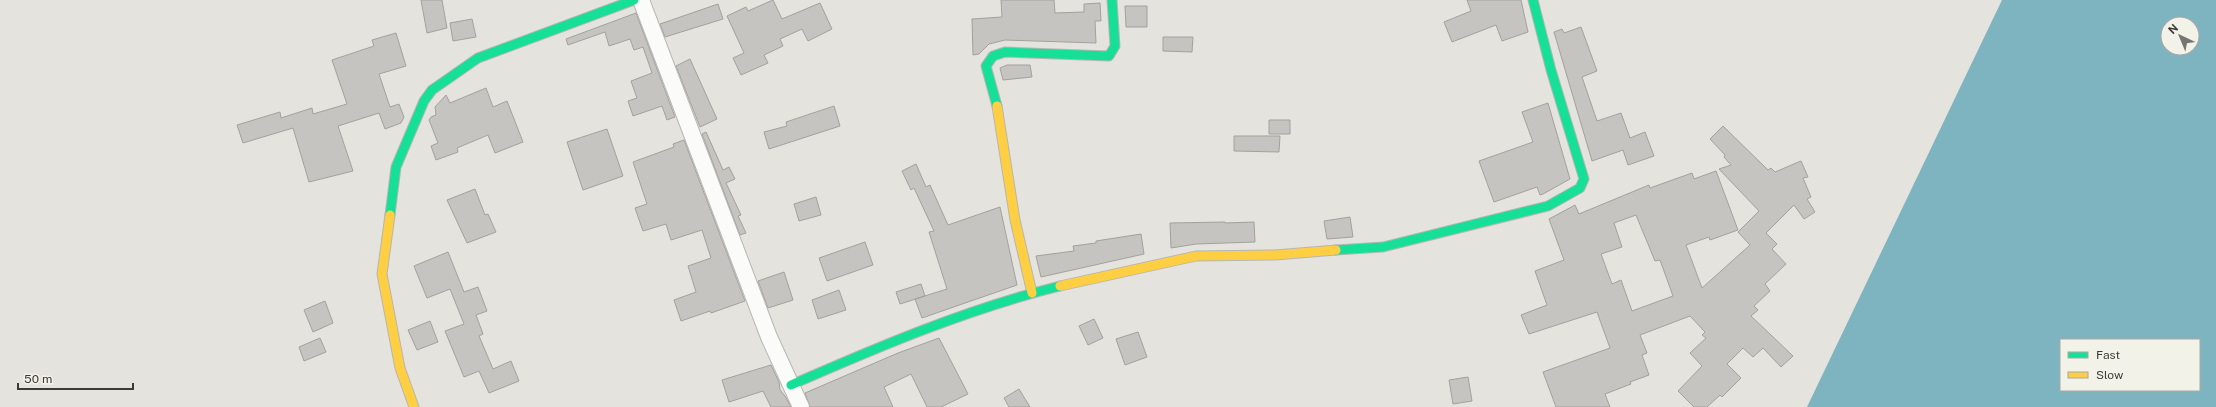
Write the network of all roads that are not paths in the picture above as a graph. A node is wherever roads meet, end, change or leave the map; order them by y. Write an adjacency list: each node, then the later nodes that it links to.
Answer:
1 (634, 0): 7 (street)
2 (641, 0): 6 (street)
3 (1112, 0): 5 (street)
4 (1533, 0): 5 (street)
5 (1032, 293): 6 (street)
6 (791, 385): 8 (street)
7 (414, 407)
8 (801, 407)

